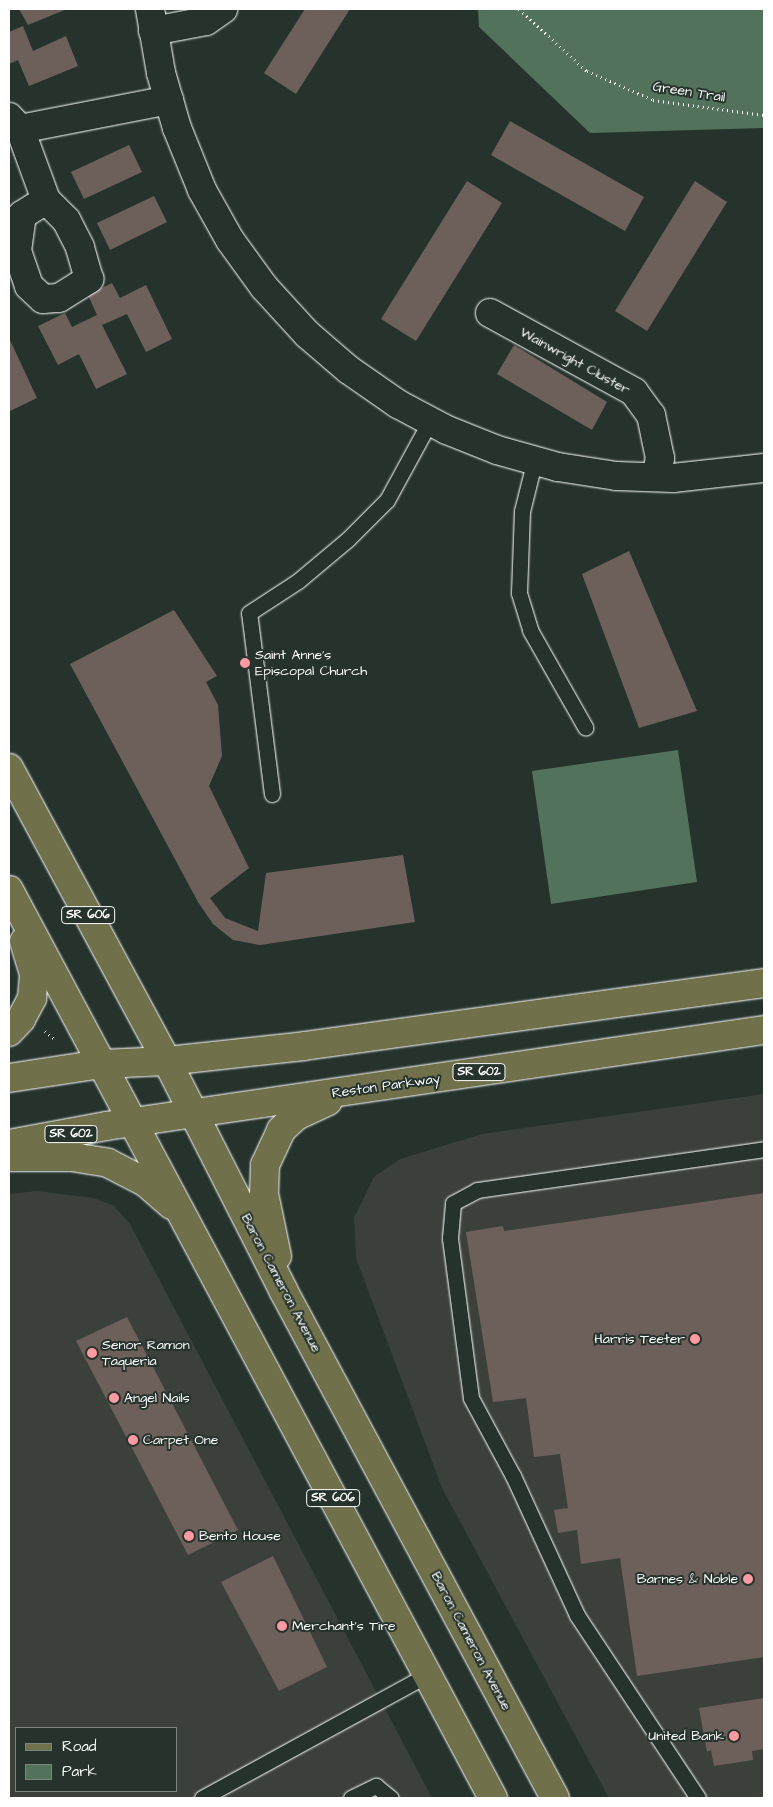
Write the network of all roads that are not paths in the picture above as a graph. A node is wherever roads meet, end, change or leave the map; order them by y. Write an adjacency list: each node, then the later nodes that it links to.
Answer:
1 (223, 9): 2 (street)
2 (152, 20): 3 (street)
3 (169, 100): 4 (street); 7 (street)
4 (14, 123): 5 (street)
5 (46, 200)
6 (490, 313): 10 (street, Wainwright Cluster)
7 (430, 421): 8 (street); 13 (lane)
8 (535, 459): 10 (street); 11 (lane)
9 (764, 468): 10 (street)
10 (656, 477)
11 (585, 727)
12 (9, 768): 18 (main road, Baron Cameron Avenue / SR 606)
13 (272, 794)
14 (9, 891): 17 (main road); 19 (main road, SR 606)
15 (764, 983): 18 (main road)
16 (764, 1030): 21 (main road, Reston Parkway / SR 602)
17 (9, 1032)
18 (167, 1062): 19 (main road); 22 (main road, Baron Cameron Avenue / SR 606)
19 (102, 1064): 20 (main road); 23 (main road, SR 606)
20 (9, 1078)
21 (355, 1090): 22 (main road, Reston Parkway / SR 602); 28 (main road)
22 (194, 1113): 23 (main road, Reston Parkway / SR 602); 28 (main road, Baron Cameron Avenue / SR 606)
23 (132, 1122): 24 (main road, Reston Parkway / SR 602); 27 (main road, SR 606)
24 (9, 1144)
25 (764, 1149): 35 (lane)
26 (9, 1157): 27 (main road)
27 (186, 1222): 29 (main road, SR 606)
28 (283, 1290): 34 (main road, Baron Cameron Avenue / SR 606)
29 (427, 1676): 30 (lane); 33 (main road, SR 606)
30 (202, 1798)
31 (351, 1798): 32 (lane)
32 (391, 1798)
33 (493, 1798)
34 (555, 1798)
35 (698, 1798)

